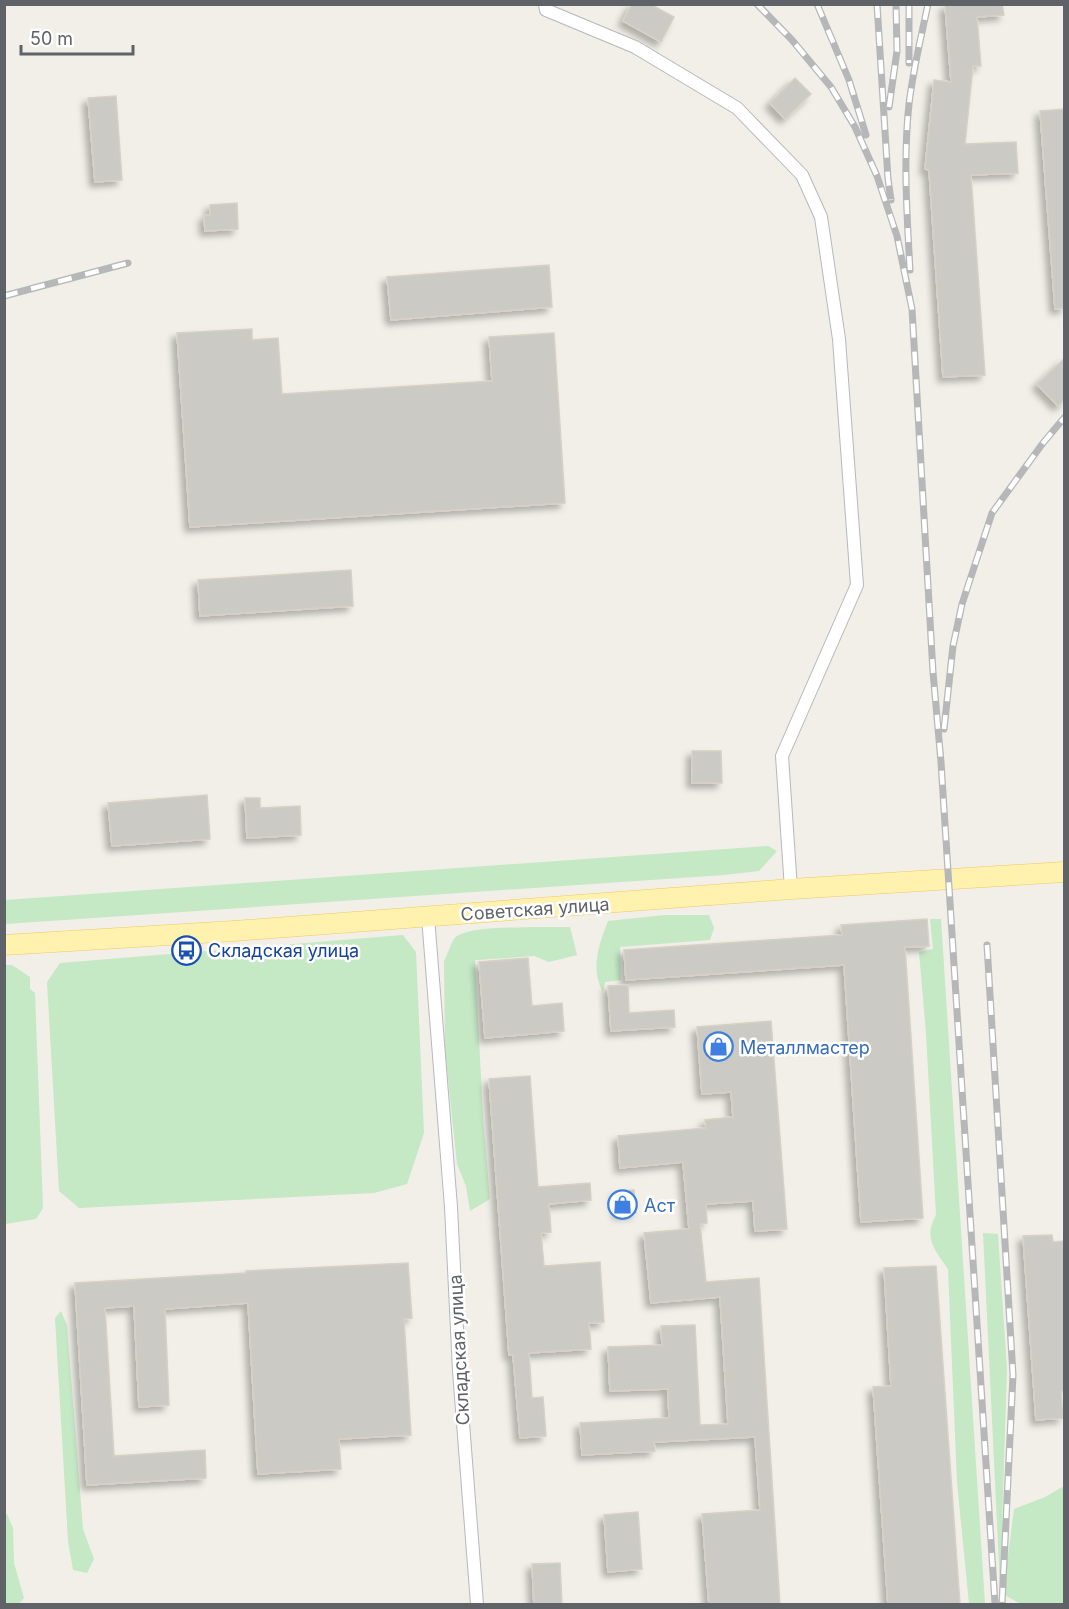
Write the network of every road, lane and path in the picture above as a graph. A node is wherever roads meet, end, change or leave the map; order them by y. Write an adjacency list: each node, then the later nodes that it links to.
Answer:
1 (545, 4): 3 (street)
2 (1065, 872): 3 (main road, Советская улица)
3 (791, 890): 4 (main road, Советская улица)
4 (428, 917): 5 (main road, Советская улица); 6 (street, Складская улица)
5 (4, 945)
6 (477, 1605)

